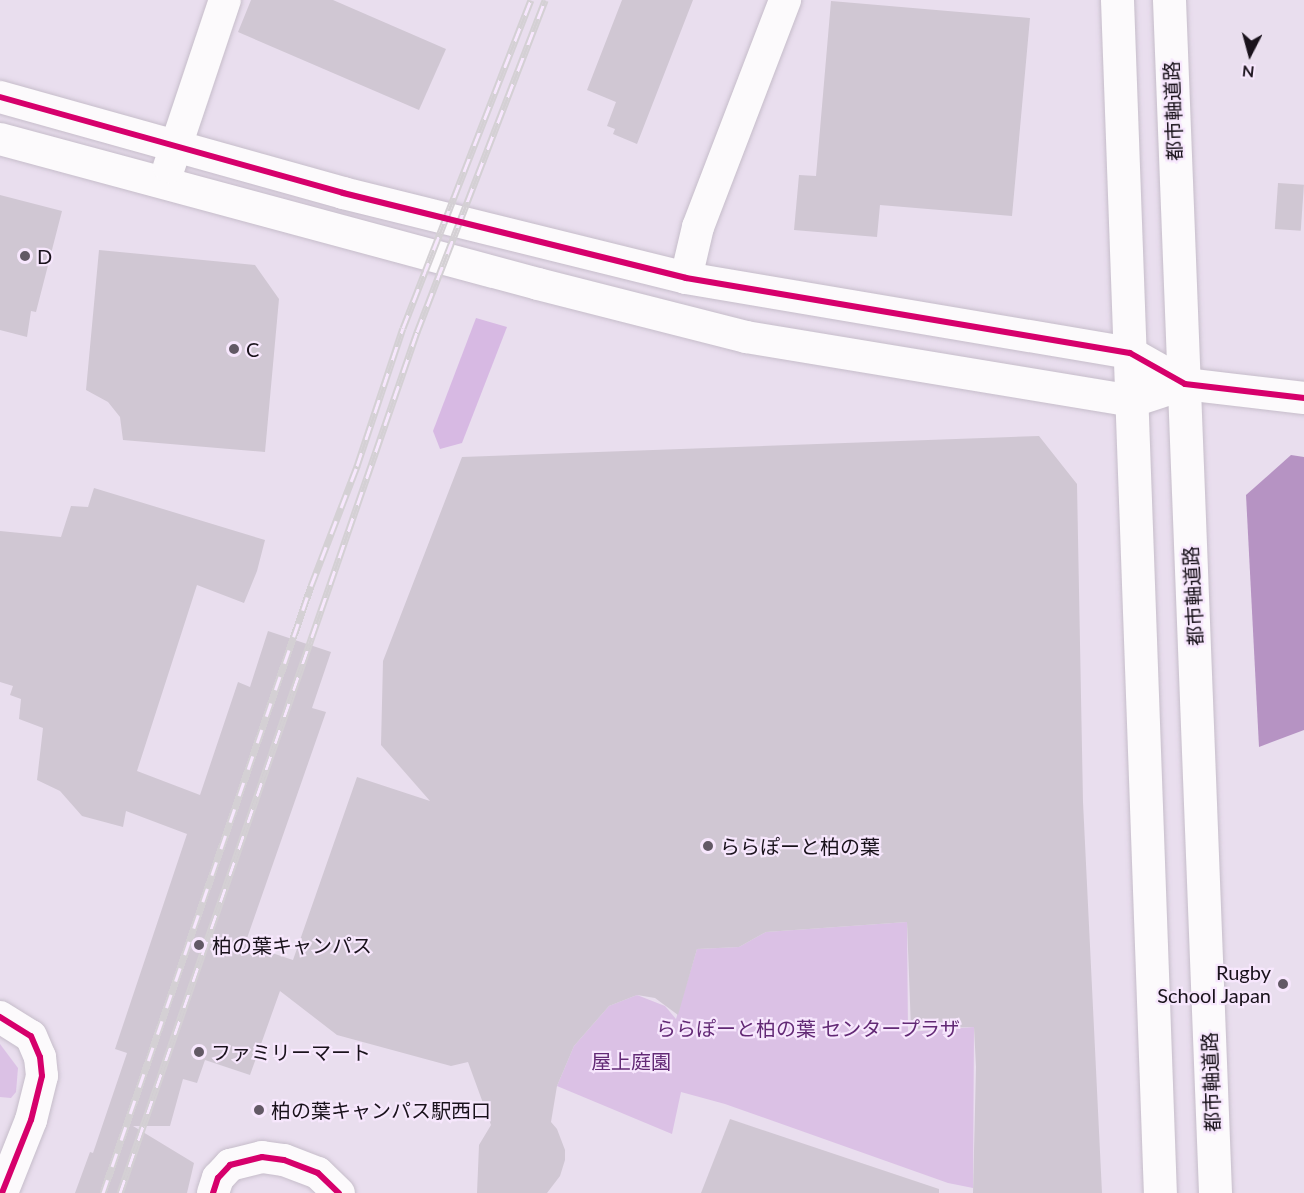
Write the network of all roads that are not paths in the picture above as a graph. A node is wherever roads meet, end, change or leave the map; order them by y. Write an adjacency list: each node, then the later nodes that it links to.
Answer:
1 (225, 0): 7 (street)
2 (784, 0): 9 (street)
3 (1117, 0): 10 (main road)
4 (1169, 0): 11 (main road, 都市軸道路)
5 (0, 97): 7 (street)
6 (0, 139): 8 (street)
7 (175, 146): 8 (street); 9 (street)
8 (165, 184): 13 (street)
9 (686, 278): 10 (street)
10 (1130, 353): 11 (street); 13 (main road)
11 (1185, 384): 12 (street); 13 (street); 19 (main road, 都市軸道路)
12 (1304, 398)
13 (1133, 401): 18 (main road)
14 (0, 1017): 15 (street)
15 (2, 1193)
16 (213, 1193): 17 (street)
17 (339, 1193)
18 (1161, 1193)
19 (1215, 1193)

